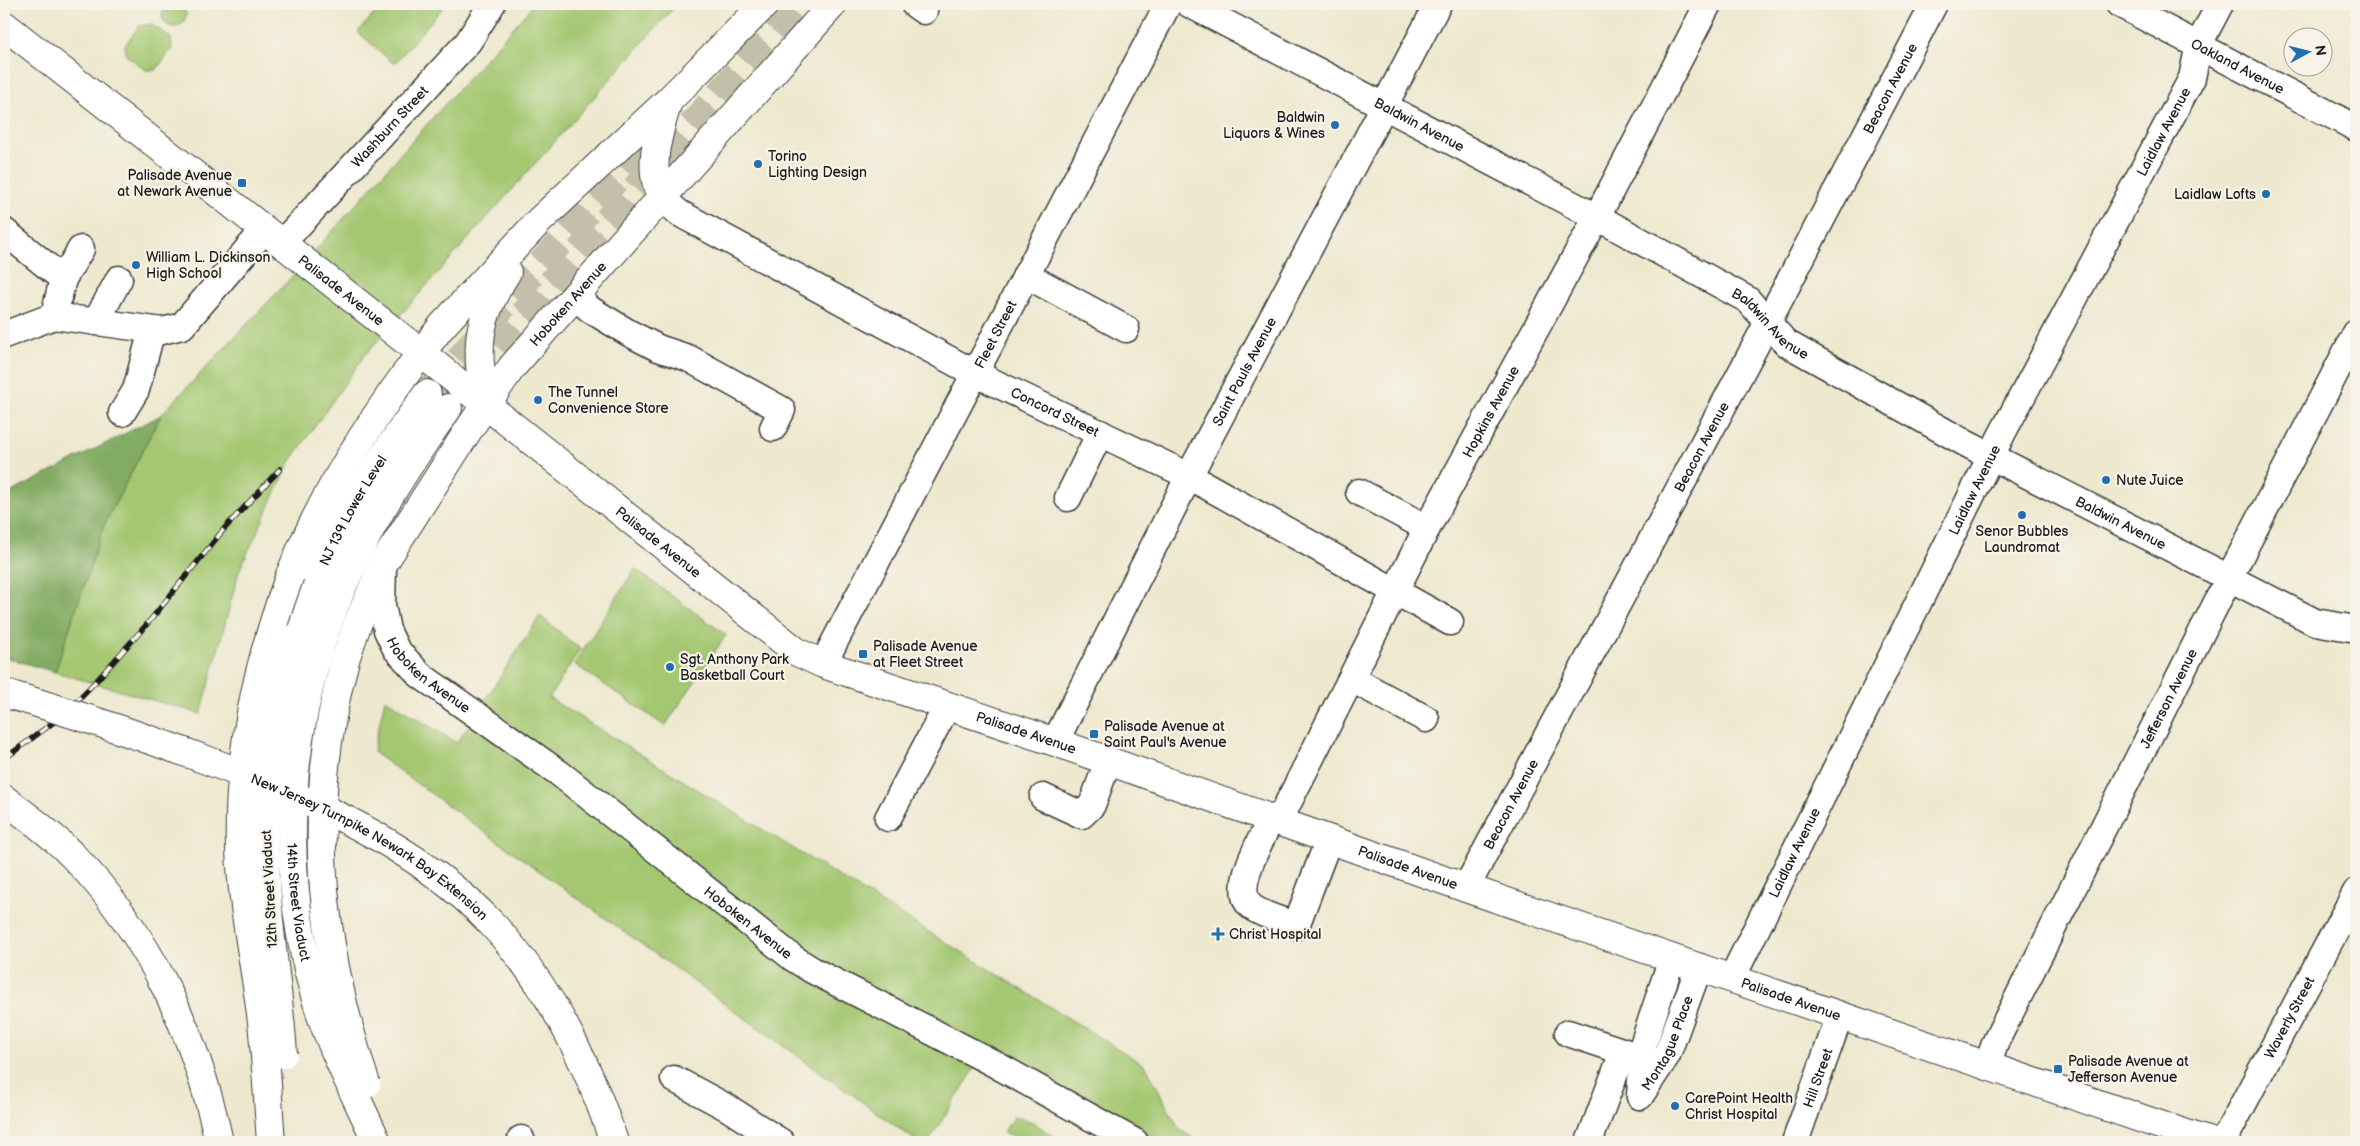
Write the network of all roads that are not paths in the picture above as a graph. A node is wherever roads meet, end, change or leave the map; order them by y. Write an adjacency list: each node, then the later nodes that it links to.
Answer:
1 (492, 4): 20 (street, Washburn Street)
2 (765, 4): 13 (main road)
3 (833, 4): 16 (main road, Hoboken Avenue)
4 (1168, 4): 22 (street, Fleet Street)
5 (1189, 4): 14 (street, Baldwin Avenue)
6 (1438, 4): 14 (street, Saint Pauls Avenue)
7 (1708, 4): 17 (street, Hopkins Avenue)
8 (1934, 4): 28 (street, Beacon Avenue)
9 (2119, 4): 12 (street, Oakland Avenue)
10 (2220, 4): 12 (street, Laidlaw Avenue)
11 (4, 25): 20 (main road, Palisade Avenue)
12 (2199, 44): 15 (street, Oakland Avenue); 40 (street, Laidlaw Avenue)
13 (668, 101): 16 (main road); 18 (main road)
14 (1384, 106): 17 (street, Baldwin Avenue); 41 (street, Saint Pauls Avenue)
15 (2356, 128)
16 (662, 198): 25 (main road, Hoboken Avenue); 34 (street, Concord Street)
17 (1597, 217): 28 (street, Baldwin Avenue); 44 (street, Hopkins Avenue)
18 (539, 221): 33 (main road); 36 (main road)
19 (4, 231): 23 (street)
20 (279, 242): 30 (street, Washburn Street); 33 (main road, Palisade Avenue)
21 (81, 249): 23 (street)
22 (1026, 275): 29 (street); 34 (street, Fleet Street)
23 (63, 279): 26 (street)
24 (119, 279): 27 (street)
25 (574, 296): 36 (main road, Hoboken Avenue); 38 (street)
26 (54, 316): 27 (street, Washburn Street); 32 (street)
27 (96, 322): 30 (street, Washburn Street)
28 (1768, 322): 40 (street, Baldwin Avenue); 63 (street, Beacon Avenue)
29 (1126, 329)
30 (152, 330): 37 (street)
31 (2356, 333): 46 (street, Jefferson Avenue)
32 (4, 335)
33 (421, 353): 36 (main road, Palisade Avenue); 74 (main road, bridge)
34 (974, 373): 39 (street, Concord Street); 51 (street, Fleet Street)
35 (437, 401): 50 (main road, NJ 139 Lower Level)
36 (485, 404): 45 (main road, Hoboken Avenue); 51 (main road, Palisade Avenue)
37 (122, 414)
38 (773, 428)
39 (1100, 433): 41 (street, Concord Street); 43 (street)
40 (1990, 457): 46 (street, Baldwin Avenue); 67 (street, Laidlaw Avenue)
41 (1189, 476): 47 (street, Concord Street); 56 (street, Saint Pauls Avenue)
42 (1359, 492): 44 (street)
43 (1068, 498)
44 (1427, 528): 47 (street, Hopkins Avenue)
45 (384, 564): 77 (main road, bridge); 80 (street, Hoboken Avenue)
46 (2229, 578): 49 (street, Baldwin Avenue); 71 (street, Jefferson Avenue)
47 (1395, 592): 48 (street, Concord Street); 52 (street, Hopkins Avenue)
48 (1450, 622)
49 (2356, 629)
50 (307, 644): 75 (main road, 12th Street Viaduct, bridge); 76 (main road, 14th Street Viaduct, bridge)
51 (824, 664): 54 (main road, Palisade Avenue)
52 (1352, 679): 55 (street); 61 (street, Hopkins Avenue)
53 (4, 693): 78 (main road, New Jersey Turnpike Newark Bay Extension, bridge)
54 (947, 706): 56 (main road, Palisade Avenue); 60 (street)
55 (1426, 718)
56 (1055, 742): 57 (main road, Palisade Avenue)
57 (1108, 761): 58 (street); 61 (main road, Palisade Avenue)
58 (1043, 797)
59 (4, 799): 73 (main road)
60 (888, 818)
61 (1275, 820): 62 (main road, Palisade Avenue); 62 (street, Hopkins Avenue)
62 (1329, 839): 63 (main road, Palisade Avenue)
63 (1466, 888): 65 (main road, Palisade Avenue)
64 (2356, 892): 84 (street, Waverly Street)
65 (1672, 958): 66 (main road, Palisade Avenue); 70 (street, Montague Place)
66 (1699, 967): 67 (main road, Palisade Avenue); 70 (street, Montague Place)
67 (1732, 978): 68 (main road, Palisade Avenue)
68 (1840, 1015): 71 (main road, Palisade Avenue); 82 (street, Hill Street)
69 (1568, 1033): 70 (street)
70 (1642, 1058): 81 (street)
71 (1987, 1066): 83 (main road, Palisade Avenue)
72 (674, 1079): 79 (street)
73 (219, 1142)
74 (271, 1142)
75 (286, 1142)
76 (377, 1142)
77 (386, 1142)
78 (614, 1142)
79 (781, 1142)
80 (1135, 1142)
81 (1589, 1142)
82 (1795, 1142)
83 (2210, 1142)
84 (2223, 1142)

